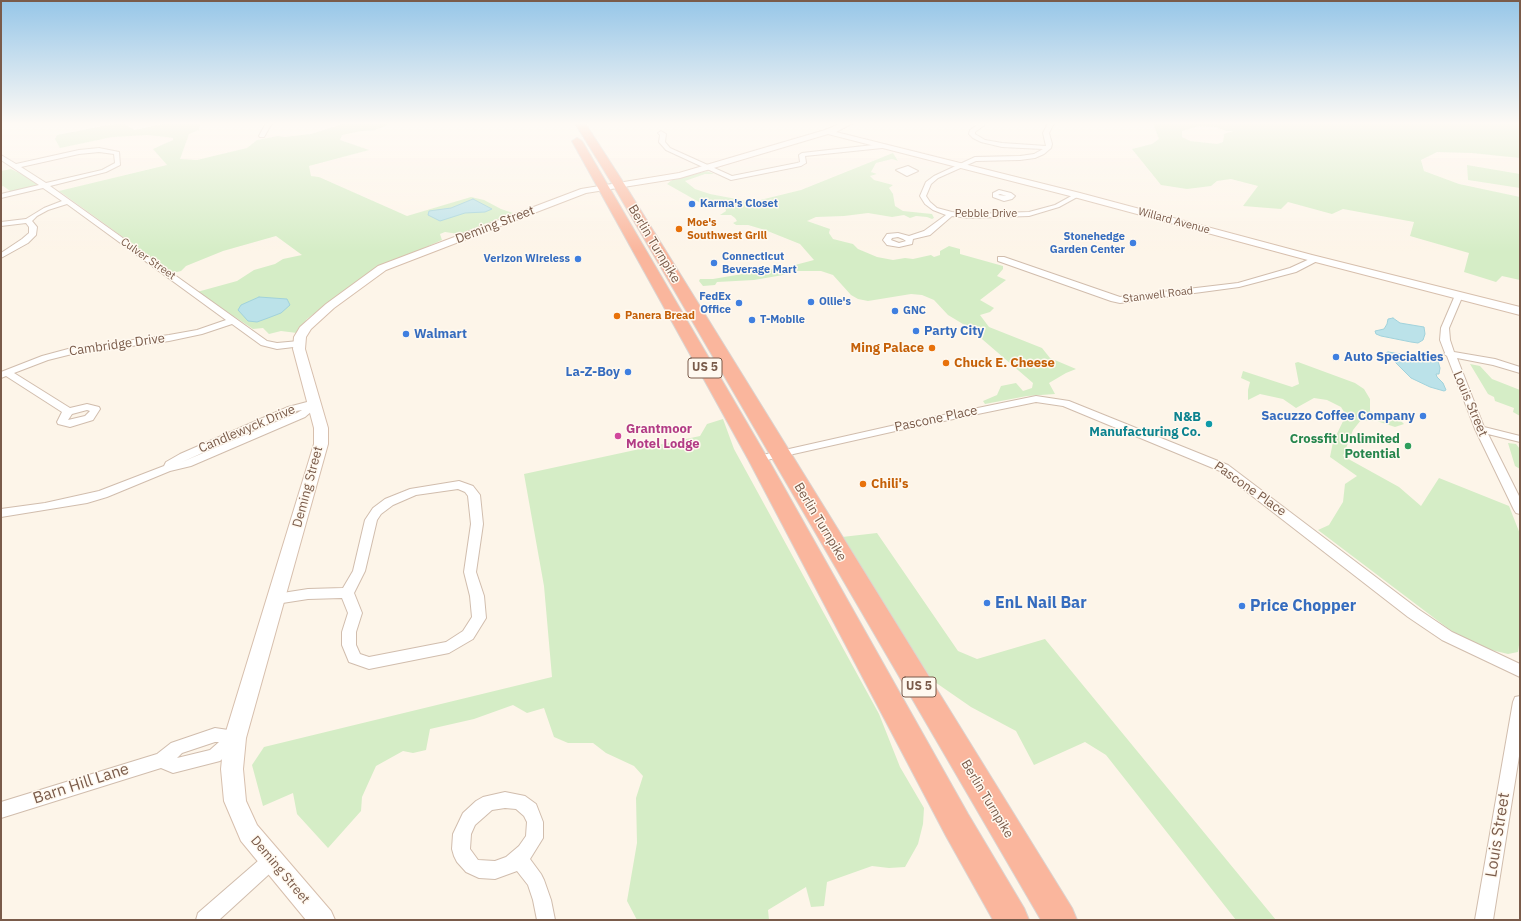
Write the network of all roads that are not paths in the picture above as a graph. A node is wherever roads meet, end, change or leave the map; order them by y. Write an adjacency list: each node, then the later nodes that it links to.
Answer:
1 (16, 166): 10 (street, Culver Street)
2 (116, 166): 10 (street)
3 (596, 166): 11 (highway, Berlin Turnpike / US 5)
4 (600, 166): 11 (highway, Berlin Turnpike / US 5)
5 (711, 166): 9 (main road, Deming Street)
6 (794, 166): 9 (street)
7 (957, 166): 16 (street, Pebble Drive)
8 (964, 166): 12 (main road, Willard Avenue)
9 (707, 167): 11 (main road, Deming Street)
10 (44, 185): 13 (street); 15 (street, Culver Street)
11 (610, 186): 27 (main road, Deming Street); 35 (highway, Berlin Turnpike / US 5)
12 (1077, 195): 17 (street, Pebble Drive); 23 (main road, Willard Avenue)
13 (1, 196)
14 (1000, 198): 17 (street)
15 (67, 202): 18 (street); 26 (street, Culver Street)
16 (951, 214): 17 (street, Pebble Drive); 20 (street)
17 (1008, 215)
18 (28, 221): 19 (street); 21 (street)
19 (1, 224)
20 (909, 238)
21 (1, 256)
22 (1001, 259): 23 (street, Stanwell Road)
23 (1317, 259): 24 (main road, Willard Avenue)
24 (1459, 295): 25 (main road, Willard Avenue); 28 (street, Louis Street)
25 (1520, 311)
26 (234, 320): 27 (street, Culver Street); 30 (street, Cambridge Drive)
27 (299, 344): 31 (main road, Deming Street)
28 (1450, 354): 29 (street); 33 (street, Louis Street)
29 (1520, 370)
30 (4, 374): 32 (street)
31 (314, 405): 37 (street, Candlewyck Drive); 39 (main road, Deming Street)
32 (68, 412)
33 (1480, 429): 34 (street); 36 (street, Louis Street)
34 (1520, 439)
35 (768, 456): 40 (street, Pascone Place); 49 (highway, Berlin Turnpike / US 5); 50 (highway, Berlin Turnpike / US 5)
36 (1520, 510)
37 (1, 513)
38 (347, 592): 38 (street); 39 (street)
39 (276, 599): 42 (main road, Deming Street)
40 (1520, 671)
41 (1520, 702): 51 (street, Louis Street)
42 (234, 738): 43 (street, Barn Hill Lane); 45 (main road, Deming Street)
43 (1, 810)
44 (519, 859): 44 (street); 48 (street)
45 (272, 860): 46 (street); 47 (main road, Deming Street)
46 (205, 920)
47 (322, 920)
48 (546, 920)
49 (1012, 920)
50 (1060, 920)
51 (1484, 920)

